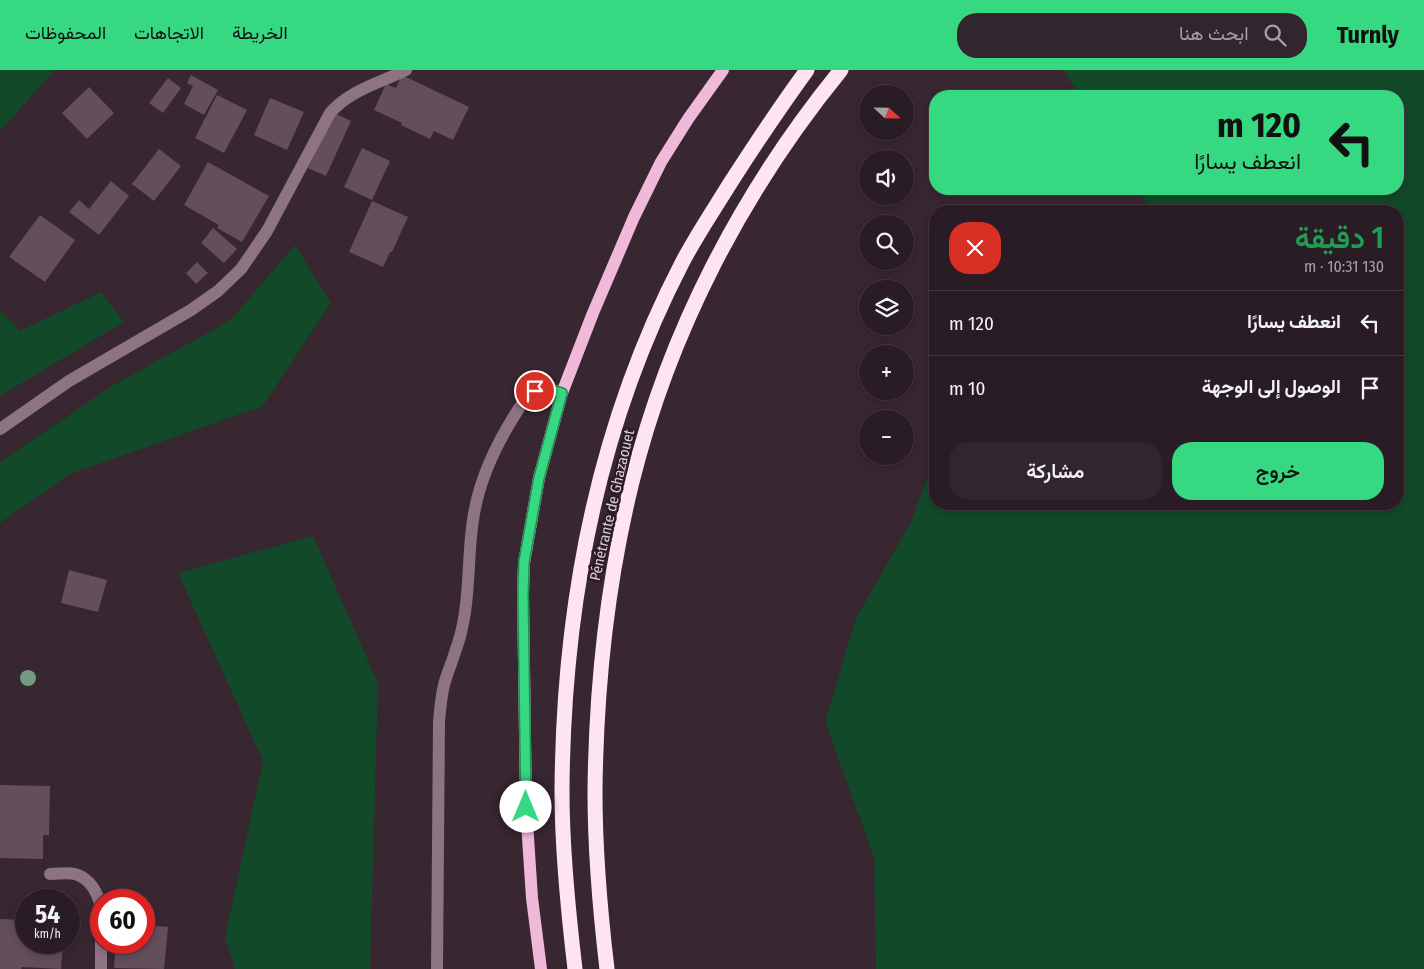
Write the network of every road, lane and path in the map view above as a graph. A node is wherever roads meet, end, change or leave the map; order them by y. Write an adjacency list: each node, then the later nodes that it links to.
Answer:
1 (406, 70): 6 (street)
2 (723, 70): 5 (main road)
3 (807, 70): 13 (highway, Pénétrante de Ghazaouet)
4 (841, 70): 14 (highway, Pénétrante de Ghazaouet)
5 (562, 393): 11 (street); 12 (main road)
6 (0, 429)
7 (50, 874): 8 (street)
8 (94, 889)
9 (102, 954): 10 (street)
10 (101, 969)
11 (438, 969)
12 (541, 969)
13 (576, 969)
14 (607, 969)

